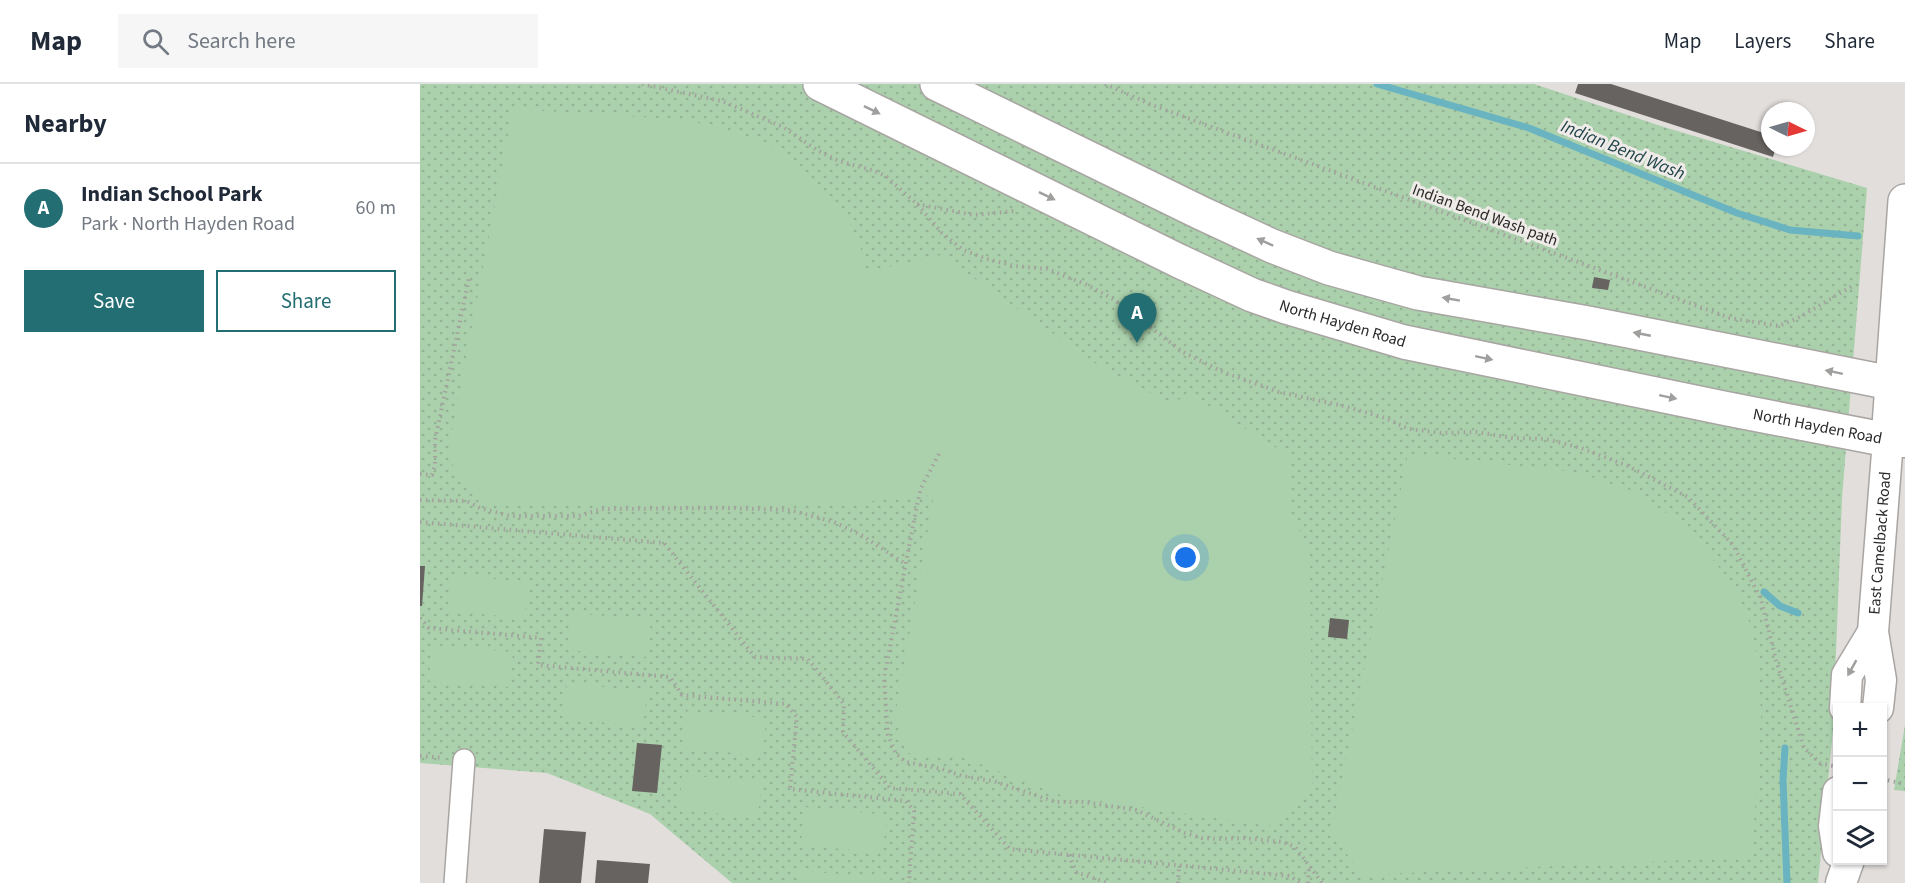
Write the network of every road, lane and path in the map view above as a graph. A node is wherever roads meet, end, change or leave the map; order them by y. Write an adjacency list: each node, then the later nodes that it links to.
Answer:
1 (642, 84): 6 (path)
2 (820, 84): 11 (main road, North Hayden Road, one-way to 11)
3 (937, 84): 10 (main road, one-way to 3)
4 (1105, 84): 9 (path, Indian Bend Wash path)
5 (1905, 201): 10 (main road, East Camelback Road)
6 (917, 204): 7 (path); 22 (path)
7 (1023, 210)
8 (469, 278): 13 (path)
9 (1854, 285)
10 (1898, 385): 11 (main road, East Camelback Road)
11 (1896, 441): 18 (main road, East Camelback Road)
12 (939, 454): 16 (path)
13 (420, 474)
14 (420, 500): 16 (path)
15 (420, 522): 25 (path)
16 (904, 563): 26 (path)
17 (420, 618): 31 (path)
18 (1874, 633): 19 (main road, East Camelback Road, one-way to 19); 20 (main road, East Camelback Road)
19 (1845, 703)
20 (1879, 703)
21 (464, 760): 30 (street)
22 (1833, 765)
23 (1887, 781): 24 (path)
24 (1905, 783)
25 (1069, 855): 29 (path); 32 (path)
26 (1309, 865): 35 (path); 36 (path)
27 (1839, 865): 37 (main road)
28 (1848, 865): 37 (main road)
29 (1179, 866): 33 (path); 34 (path)
30 (455, 883)
31 (909, 883)
32 (1107, 883)
33 (1178, 883)
34 (1301, 883)
35 (1308, 883)
36 (1322, 883)
37 (1841, 883)

